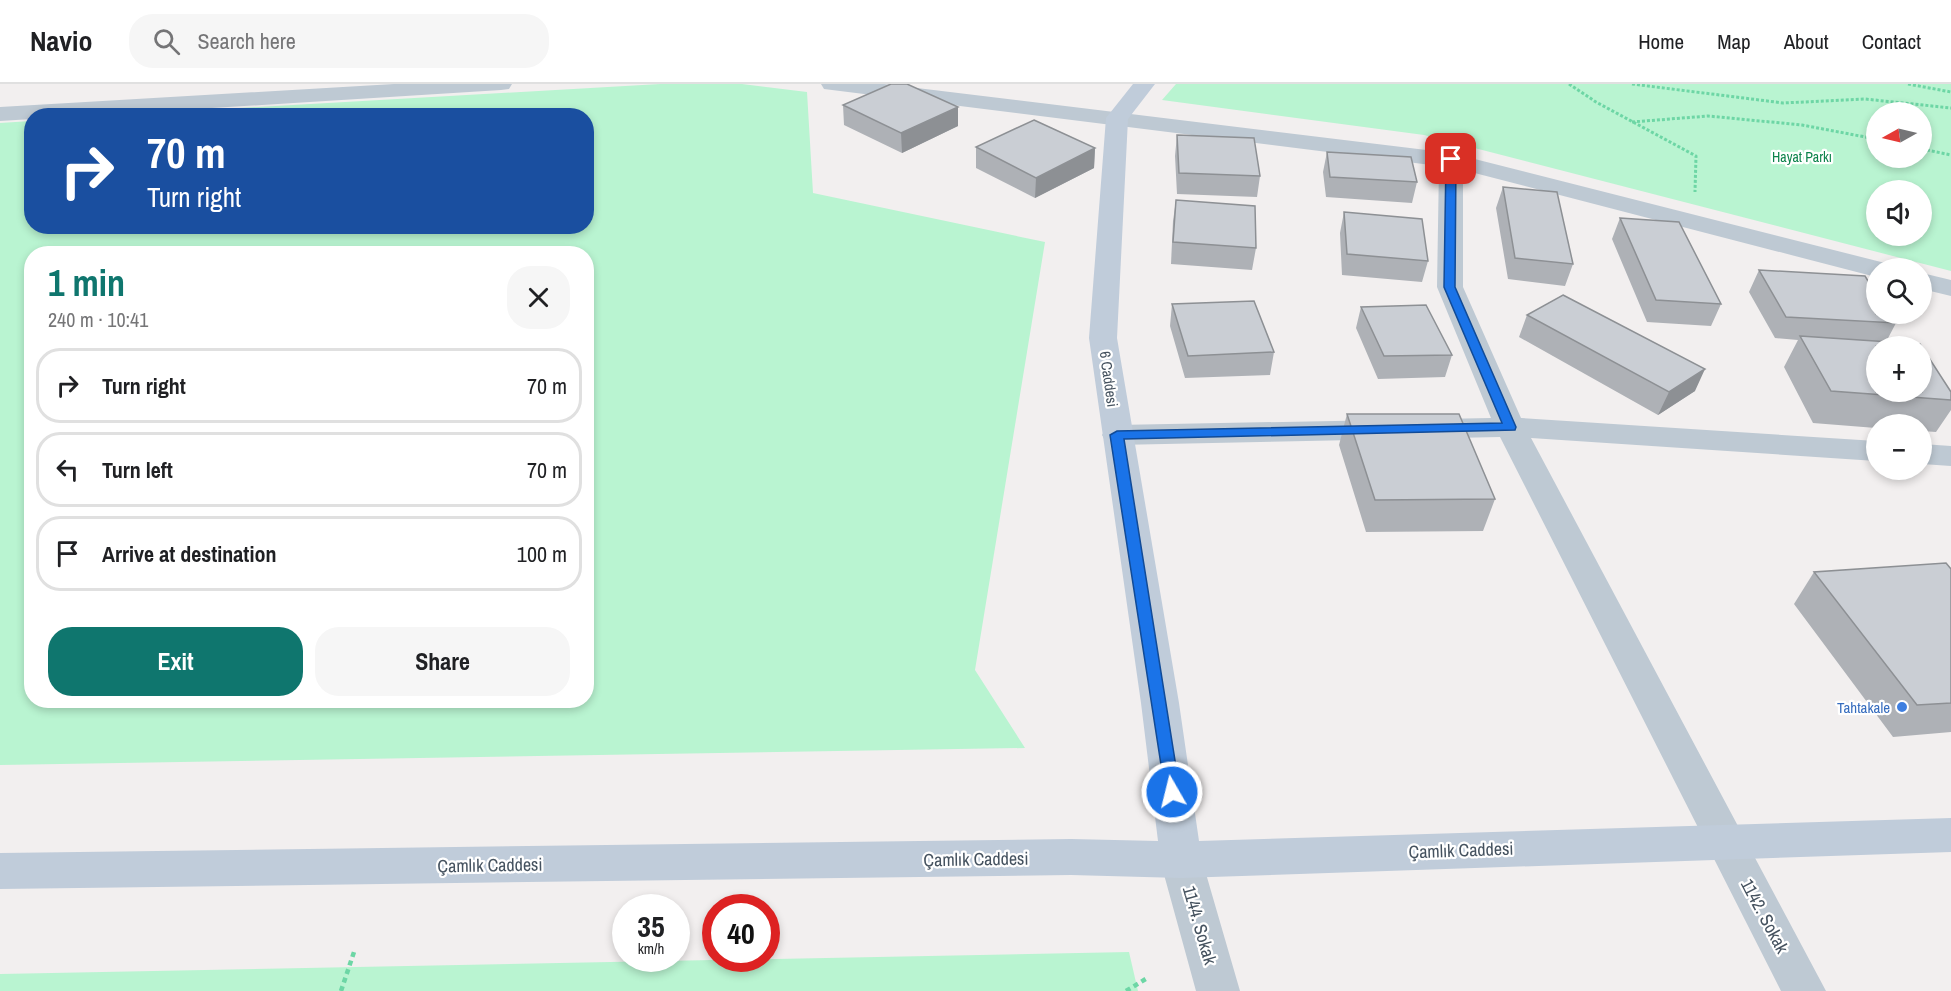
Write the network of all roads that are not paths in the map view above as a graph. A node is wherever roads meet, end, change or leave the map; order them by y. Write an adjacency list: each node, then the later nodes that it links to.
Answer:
1 (501, 84): 4 (street)
2 (832, 84): 7 (street)
3 (1144, 84): 7 (street)
4 (100, 108)
5 (24, 113): 6 (street)
6 (0, 114)
7 (1117, 118): 8 (street); 13 (street, 6 Caddesi)
8 (1451, 159): 9 (street); 12 (street, 1142. Sokak)
9 (1866, 266)
10 (1932, 283): 11 (street)
11 (1951, 288)
12 (1510, 427): 13 (street); 14 (street); 18 (street, 1142. Sokak)
13 (1117, 435): 19 (street, 6 Caddesi)
14 (1866, 450)
15 (1932, 455): 16 (street)
16 (1951, 456)
17 (1951, 835): 18 (street, Çamlık Caddesi)
18 (1725, 842): 19 (street, Çamlık Caddesi); 22 (street, 1142. Sokak)
19 (1181, 860): 20 (street, Çamlık Caddesi); 21 (street, 1144. Sokak)
20 (0, 871)
21 (1218, 991)
22 (1804, 991)

